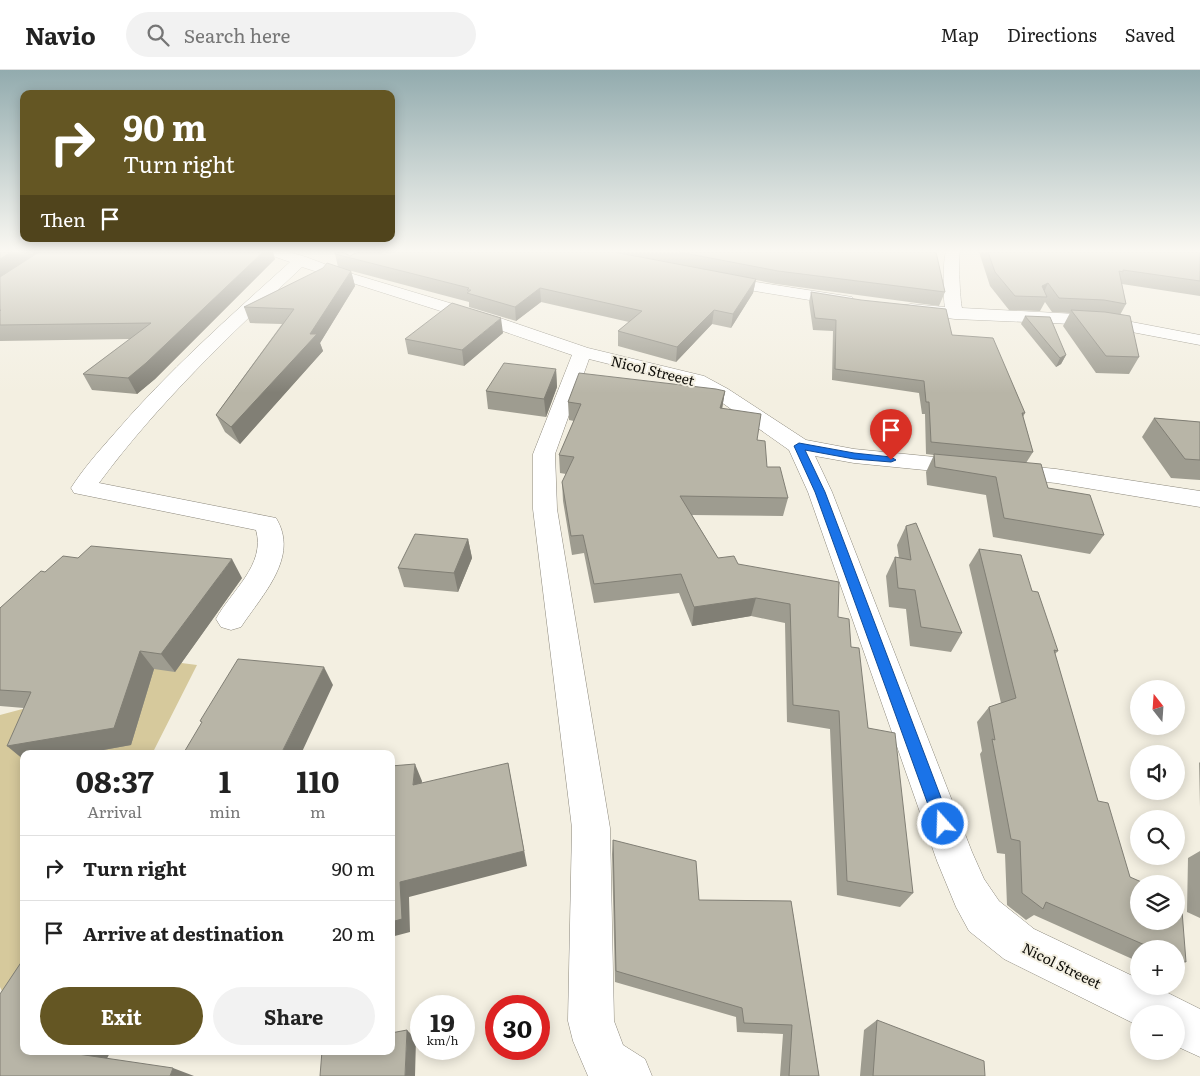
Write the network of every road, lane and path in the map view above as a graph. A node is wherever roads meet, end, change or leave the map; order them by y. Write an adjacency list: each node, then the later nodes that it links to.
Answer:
1 (259, 299): 12 (street)
2 (418, 299): 9 (street, Nicol Streeet)
3 (832, 299): 5 (street)
4 (952, 299): 7 (street)
5 (865, 304)
6 (892, 307): 7 (street)
7 (955, 314): 8 (street)
8 (1200, 340)
9 (582, 352): 10 (street, Nicol Streeet); 16 (street)
10 (799, 446): 11 (street); 13 (street, Nicol Streeet)
11 (1200, 499)
12 (231, 619)
13 (1143, 1005)
14 (1185, 1026): 15 (street)
15 (1200, 1034)
16 (628, 1076)

